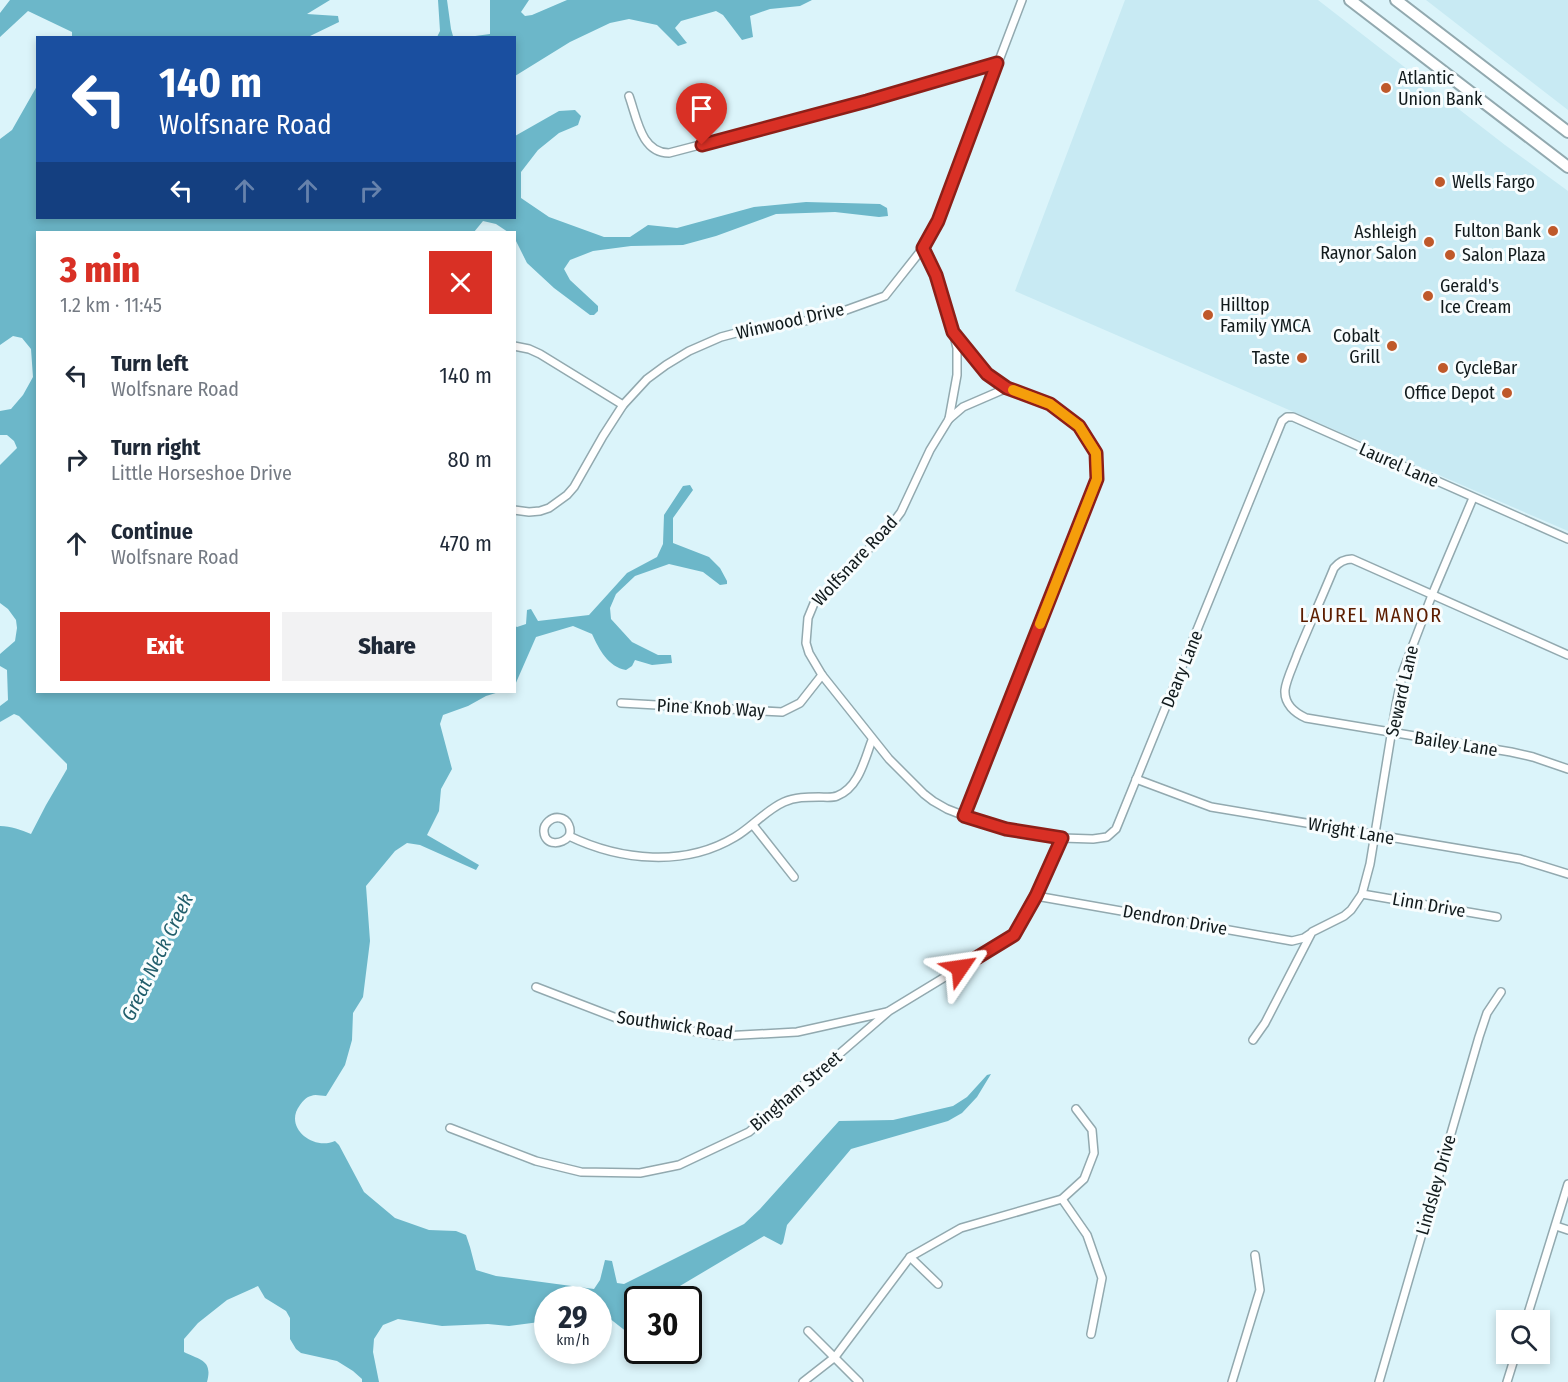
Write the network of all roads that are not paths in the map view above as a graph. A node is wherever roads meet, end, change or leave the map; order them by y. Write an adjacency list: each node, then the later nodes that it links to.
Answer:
1 (1022, 0): 4 (street, Winwood Drive)
2 (1350, 0): 7 (main road)
3 (1396, 0): 6 (main road)
4 (997, 63): 5 (street); 8 (street, Winwood Drive)
5 (629, 96)
6 (1568, 132)
7 (1568, 167)
8 (923, 248): 9 (street, Wolfsnare Road); 12 (street, Winwood Drive)
9 (953, 332): 11 (street); 13 (street, Wolfsnare Road)
10 (516, 346): 12 (street)
11 (1007, 388): 13 (street); 26 (street)
12 (623, 405): 16 (street, Winwood Drive)
13 (949, 419): 20 (street, Wolfsnare Road)
14 (1261, 473): 15 (street, Laurel Lane); 25 (street, Deary Lane)
15 (1473, 498): 17 (street, Laurel Lane); 18 (street, Seward Lane)
16 (516, 510)
17 (1568, 539)
18 (1432, 595): 19 (street); 22 (street, Seward Lane); 22 (street, Bailey Lane)
19 (1568, 655)
20 (822, 675): 21 (street, Pine Knob Way); 23 (street, Wolfsnare Road)
21 (621, 703)
22 (1391, 734): 24 (street, Bailey Lane); 28 (street, Seward Lane)
23 (872, 740): 26 (street, Wolfsnare Road); 27 (street)
24 (1568, 769)
25 (1136, 779): 28 (street, Wright Lane); 31 (street, Deary Lane)
26 (964, 816): 30 (street, Wolfsnare Road)
27 (753, 825): 29 (street); 33 (street)
28 (1375, 835): 32 (street, Wright Lane); 34 (street, Seward Lane)
29 (569, 836)
30 (1062, 838): 31 (street, Wolfsnare Road); 35 (street, Bingham Street)
31 (1081, 839)
32 (1568, 874)
33 (794, 877)
34 (1362, 894): 36 (street, Linn Drive); 37 (street, Dendron Drive)
35 (1036, 896): 37 (street, Dendron Drive); 40 (street, Bingham Street)
36 (1497, 917)
37 (1312, 932): 41 (street)
38 (536, 987): 40 (street, Southwick Road)
39 (1501, 992): 59 (street, Lindsley Drive)
40 (889, 1011): 43 (street, Bingham Street)
41 (1253, 1040)
42 (1076, 1109): 45 (street)
43 (450, 1128)
44 (1568, 1184): 46 (street)
45 (1062, 1199): 49 (street); 53 (street)
46 (1556, 1226): 47 (street); 51 (street)
47 (1568, 1230)
48 (1255, 1255): 58 (street)
49 (910, 1257): 50 (street); 54 (street)
50 (938, 1284)
51 (1529, 1310)
52 (807, 1331): 54 (street)
53 (1091, 1334)
54 (835, 1358): 56 (street); 57 (street)
55 (1513, 1364): 60 (street)
56 (803, 1382)
57 (860, 1382)
58 (1232, 1382)
59 (1379, 1382)
60 (1507, 1382)

